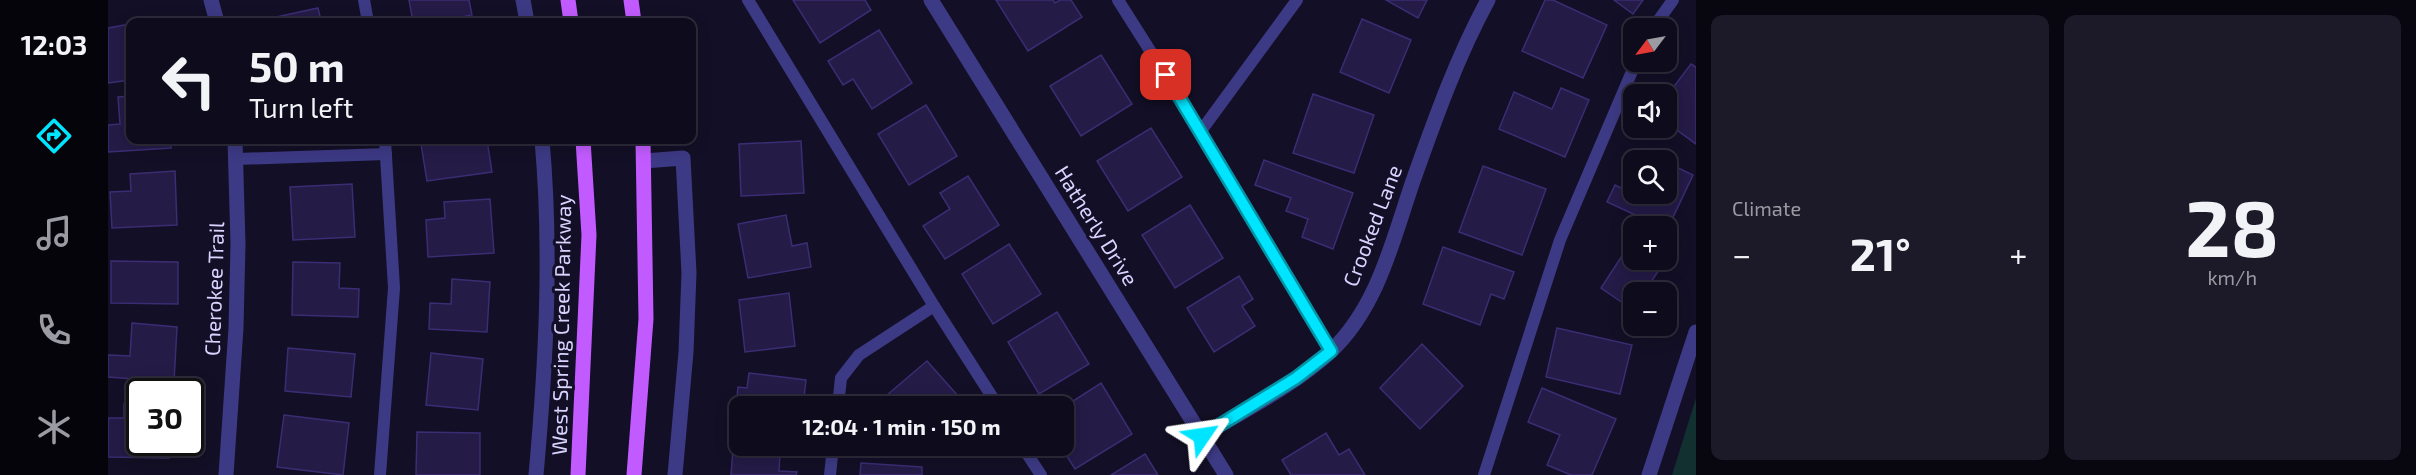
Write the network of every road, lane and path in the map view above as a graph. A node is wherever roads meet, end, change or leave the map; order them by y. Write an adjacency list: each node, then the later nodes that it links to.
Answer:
1 (211, 0): 12 (street)
2 (364, 0): 13 (lane)
3 (523, 0): 14 (street)
4 (568, 0): 15 (main road)
5 (631, 0): 16 (main road)
6 (748, 0): 28 (lane)
7 (931, 0): 33 (street, Hatherly Drive)
8 (1118, 0): 19 (lane)
9 (1297, 0): 19 (lane)
10 (1488, 0): 30 (street, Crooked Lane)
11 (1673, 0): 17 (lane)
12 (216, 18)
13 (367, 18)
14 (526, 18)
15 (570, 18)
16 (633, 18)
17 (1660, 18)
18 (1632, 72): 45 (lane)
19 (1201, 131): 30 (lane)
20 (235, 144): 26 (street, Cherokee Trail)
21 (385, 144): 25 (lane)
22 (542, 144): 38 (street, West Spring Creek Parkway)
23 (583, 144): 39 (main road, West Spring Creek Parkway)
24 (643, 144): 27 (main road)
25 (386, 154): 26 (lane); 37 (lane)
26 (237, 159): 36 (street, Cherokee Trail)
27 (644, 161): 40 (main road); 41 (street)
28 (934, 306): 31 (lane); 32 (lane)
29 (1696, 332): 46 (street)
30 (1331, 351): 33 (street, Crooked Lane)
31 (839, 396)
32 (992, 396)
33 (1202, 436): 44 (street, Hatherly Drive)
34 (831, 456): 42 (lane)
35 (1029, 456): 43 (lane)
36 (226, 475)
37 (380, 475)
38 (536, 475)
39 (578, 475)
40 (634, 475)
41 (675, 475)
42 (830, 475)
43 (1041, 475)
44 (1226, 475)
45 (1484, 475)
46 (1648, 475)

